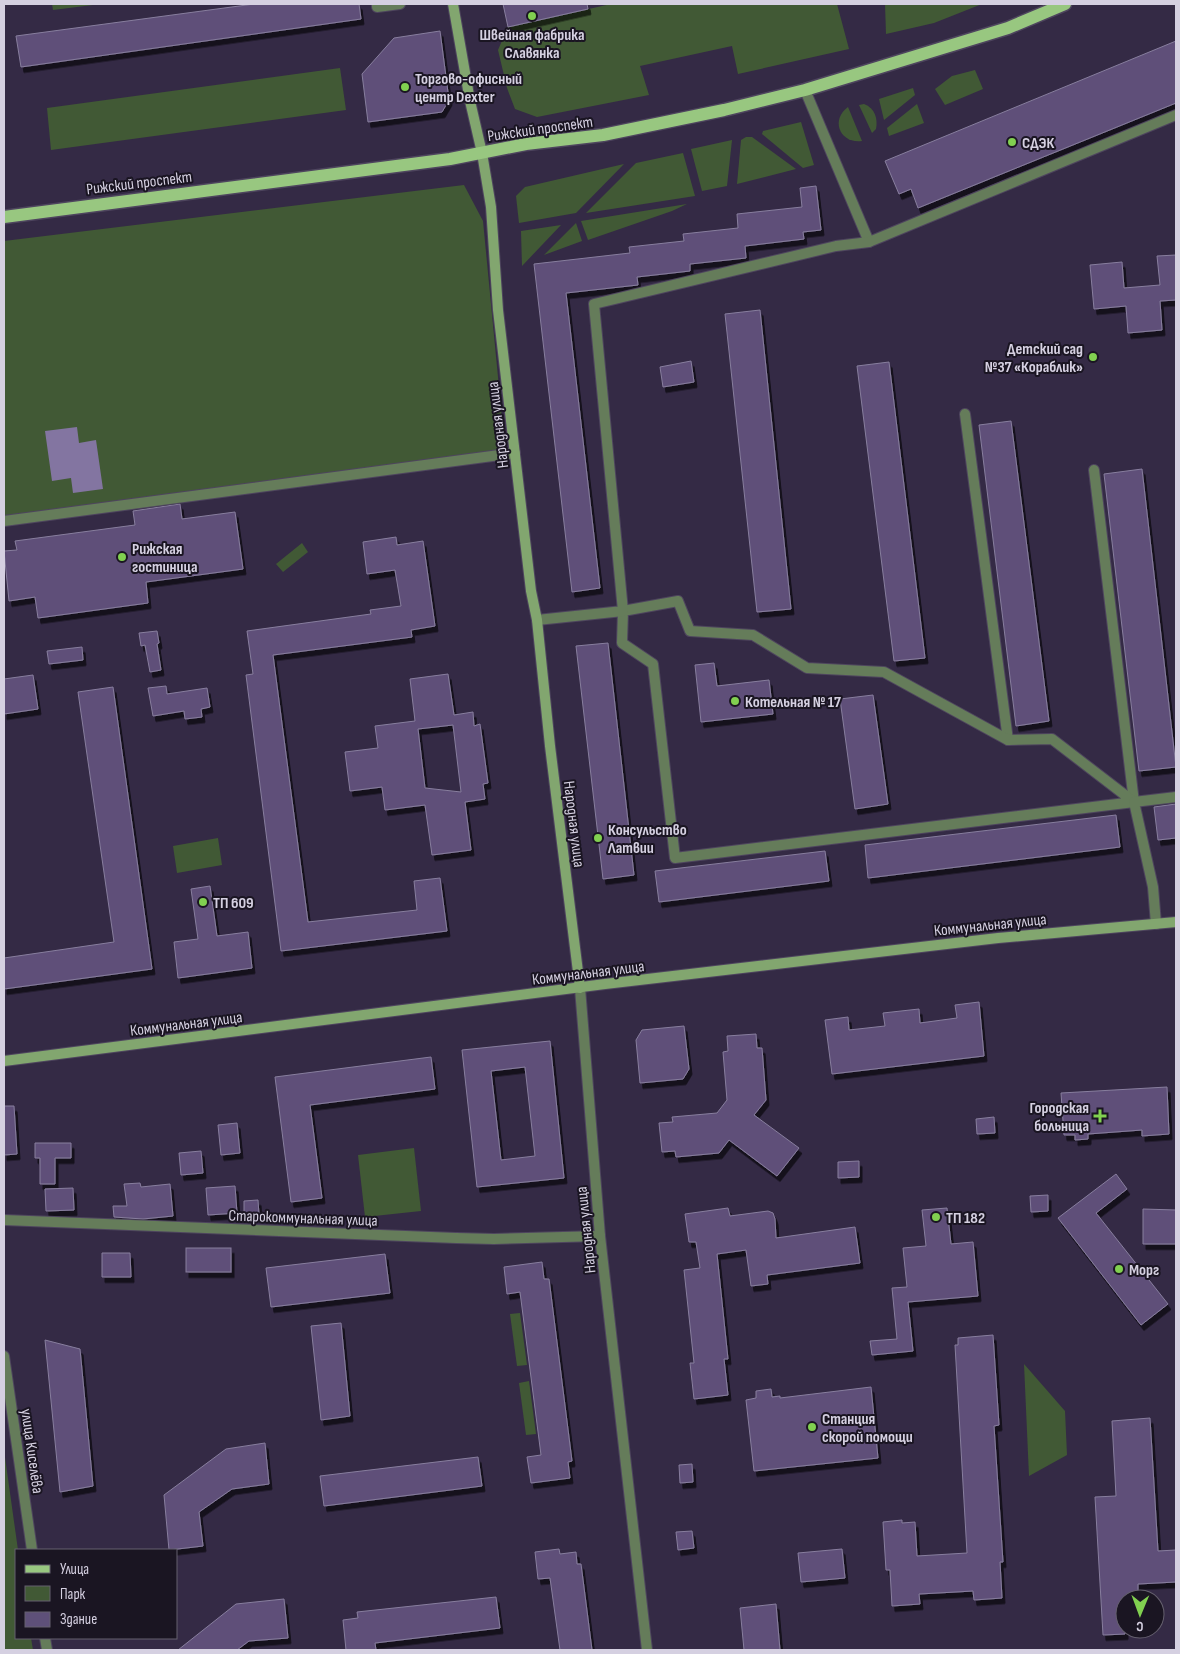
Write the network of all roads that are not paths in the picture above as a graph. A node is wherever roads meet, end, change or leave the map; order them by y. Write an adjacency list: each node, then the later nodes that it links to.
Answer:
1 (376, 4): 2 (street)
2 (400, 4)
3 (453, 4): 7 (main road, Народная улица)
4 (1065, 4): 5 (main road, Рижский проспект)
5 (805, 90): 7 (main road, Рижский проспект); 9 (street)
6 (1176, 116): 9 (street)
7 (482, 153): 8 (main road, Рижский проспект); 11 (main road, Народная улица)
8 (4, 216)
9 (869, 242): 14 (street)
10 (965, 414): 16 (street)
11 (515, 452): 13 (street); 15 (main road, Народная улица)
12 (1094, 470): 18 (street)
13 (4, 521)
14 (622, 611): 15 (street); 16 (street); 18 (street)
15 (537, 620): 21 (main road, Народная улица)
16 (1008, 740): 18 (street)
17 (1176, 797): 18 (street)
18 (1134, 802): 20 (street)
19 (1176, 922): 20 (main road, Коммунальная улица)
20 (1156, 924): 21 (main road, Коммунальная улица)
21 (580, 988): 22 (main road, Коммунальная улица); 24 (street, Народная улица)
22 (4, 1061)
23 (4, 1220): 24 (street, Старокоммунальная улица)
24 (600, 1236): 27 (street, Народная улица)
25 (4, 1356): 26 (street, улица Киселёва)
26 (32, 1549)
27 (647, 1650)

